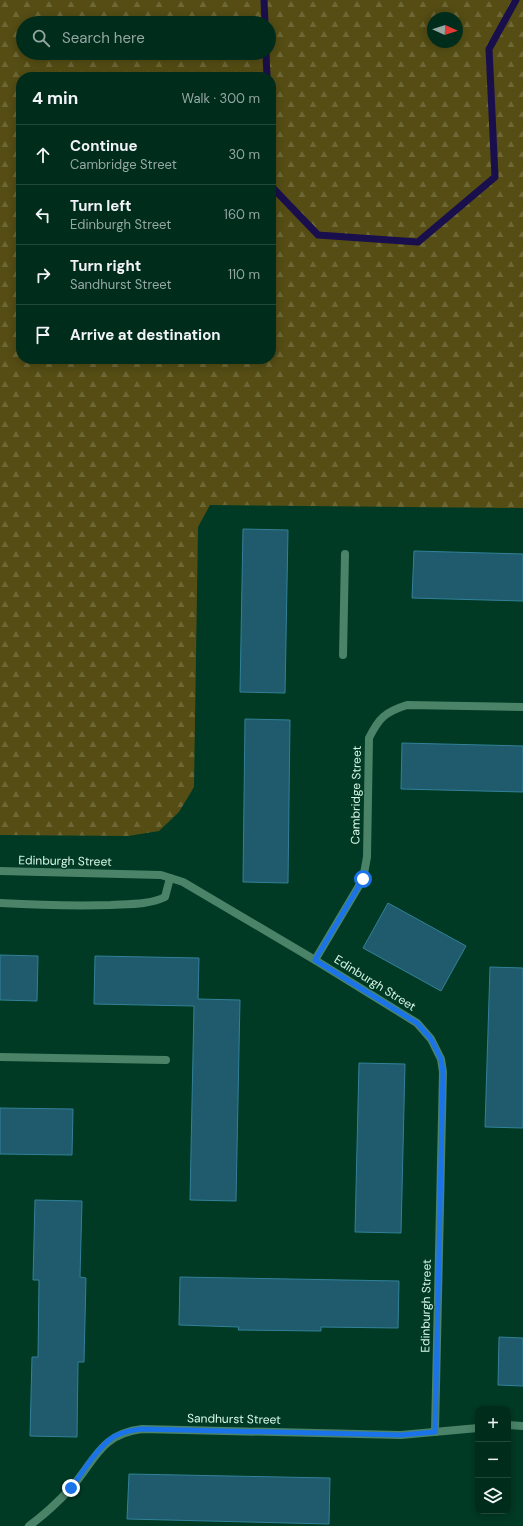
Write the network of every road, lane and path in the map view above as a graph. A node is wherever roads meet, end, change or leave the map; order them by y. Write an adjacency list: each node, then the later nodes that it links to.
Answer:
1 (345, 554): 2 (street)
2 (343, 655)
3 (523, 707): 7 (street, Cambridge Street)
4 (0, 871): 5 (street, Edinburgh Street)
5 (170, 878): 6 (street); 7 (street, Edinburgh Street)
6 (0, 904)
7 (315, 960): 13 (street, Edinburgh Street)
8 (0, 1057): 9 (street)
9 (166, 1060)
10 (511, 1426): 11 (street)
11 (523, 1426)
12 (475, 1428): 13 (street, Sandhurst Street)
13 (435, 1432): 14 (street, Sandhurst Street)
14 (29, 1526)

